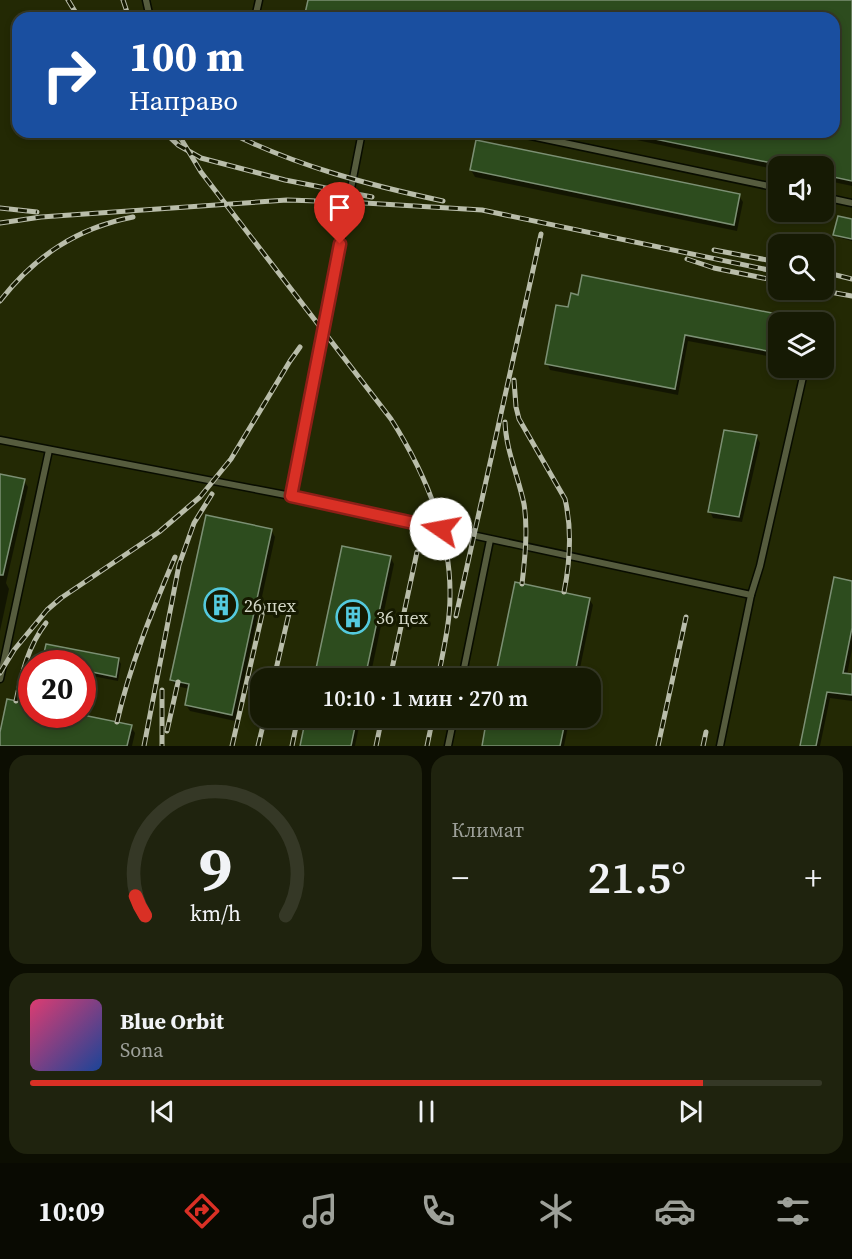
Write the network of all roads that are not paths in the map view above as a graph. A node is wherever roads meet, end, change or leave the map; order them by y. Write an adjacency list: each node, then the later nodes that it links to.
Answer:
1 (361, 138): 9 (lane)
2 (540, 138): 3 (lane)
3 (768, 186)
4 (834, 199): 5 (lane)
5 (852, 203)
6 (804, 378): 11 (lane)
7 (0, 440): 8 (lane)
8 (49, 450): 9 (lane); 13 (lane)
9 (291, 496): 10 (lane)
10 (490, 540): 11 (lane); 12 (lane)
11 (751, 595): 16 (lane)
12 (464, 668)
13 (0, 680)
14 (452, 728): 15 (lane)
15 (448, 746)
16 (720, 746)

